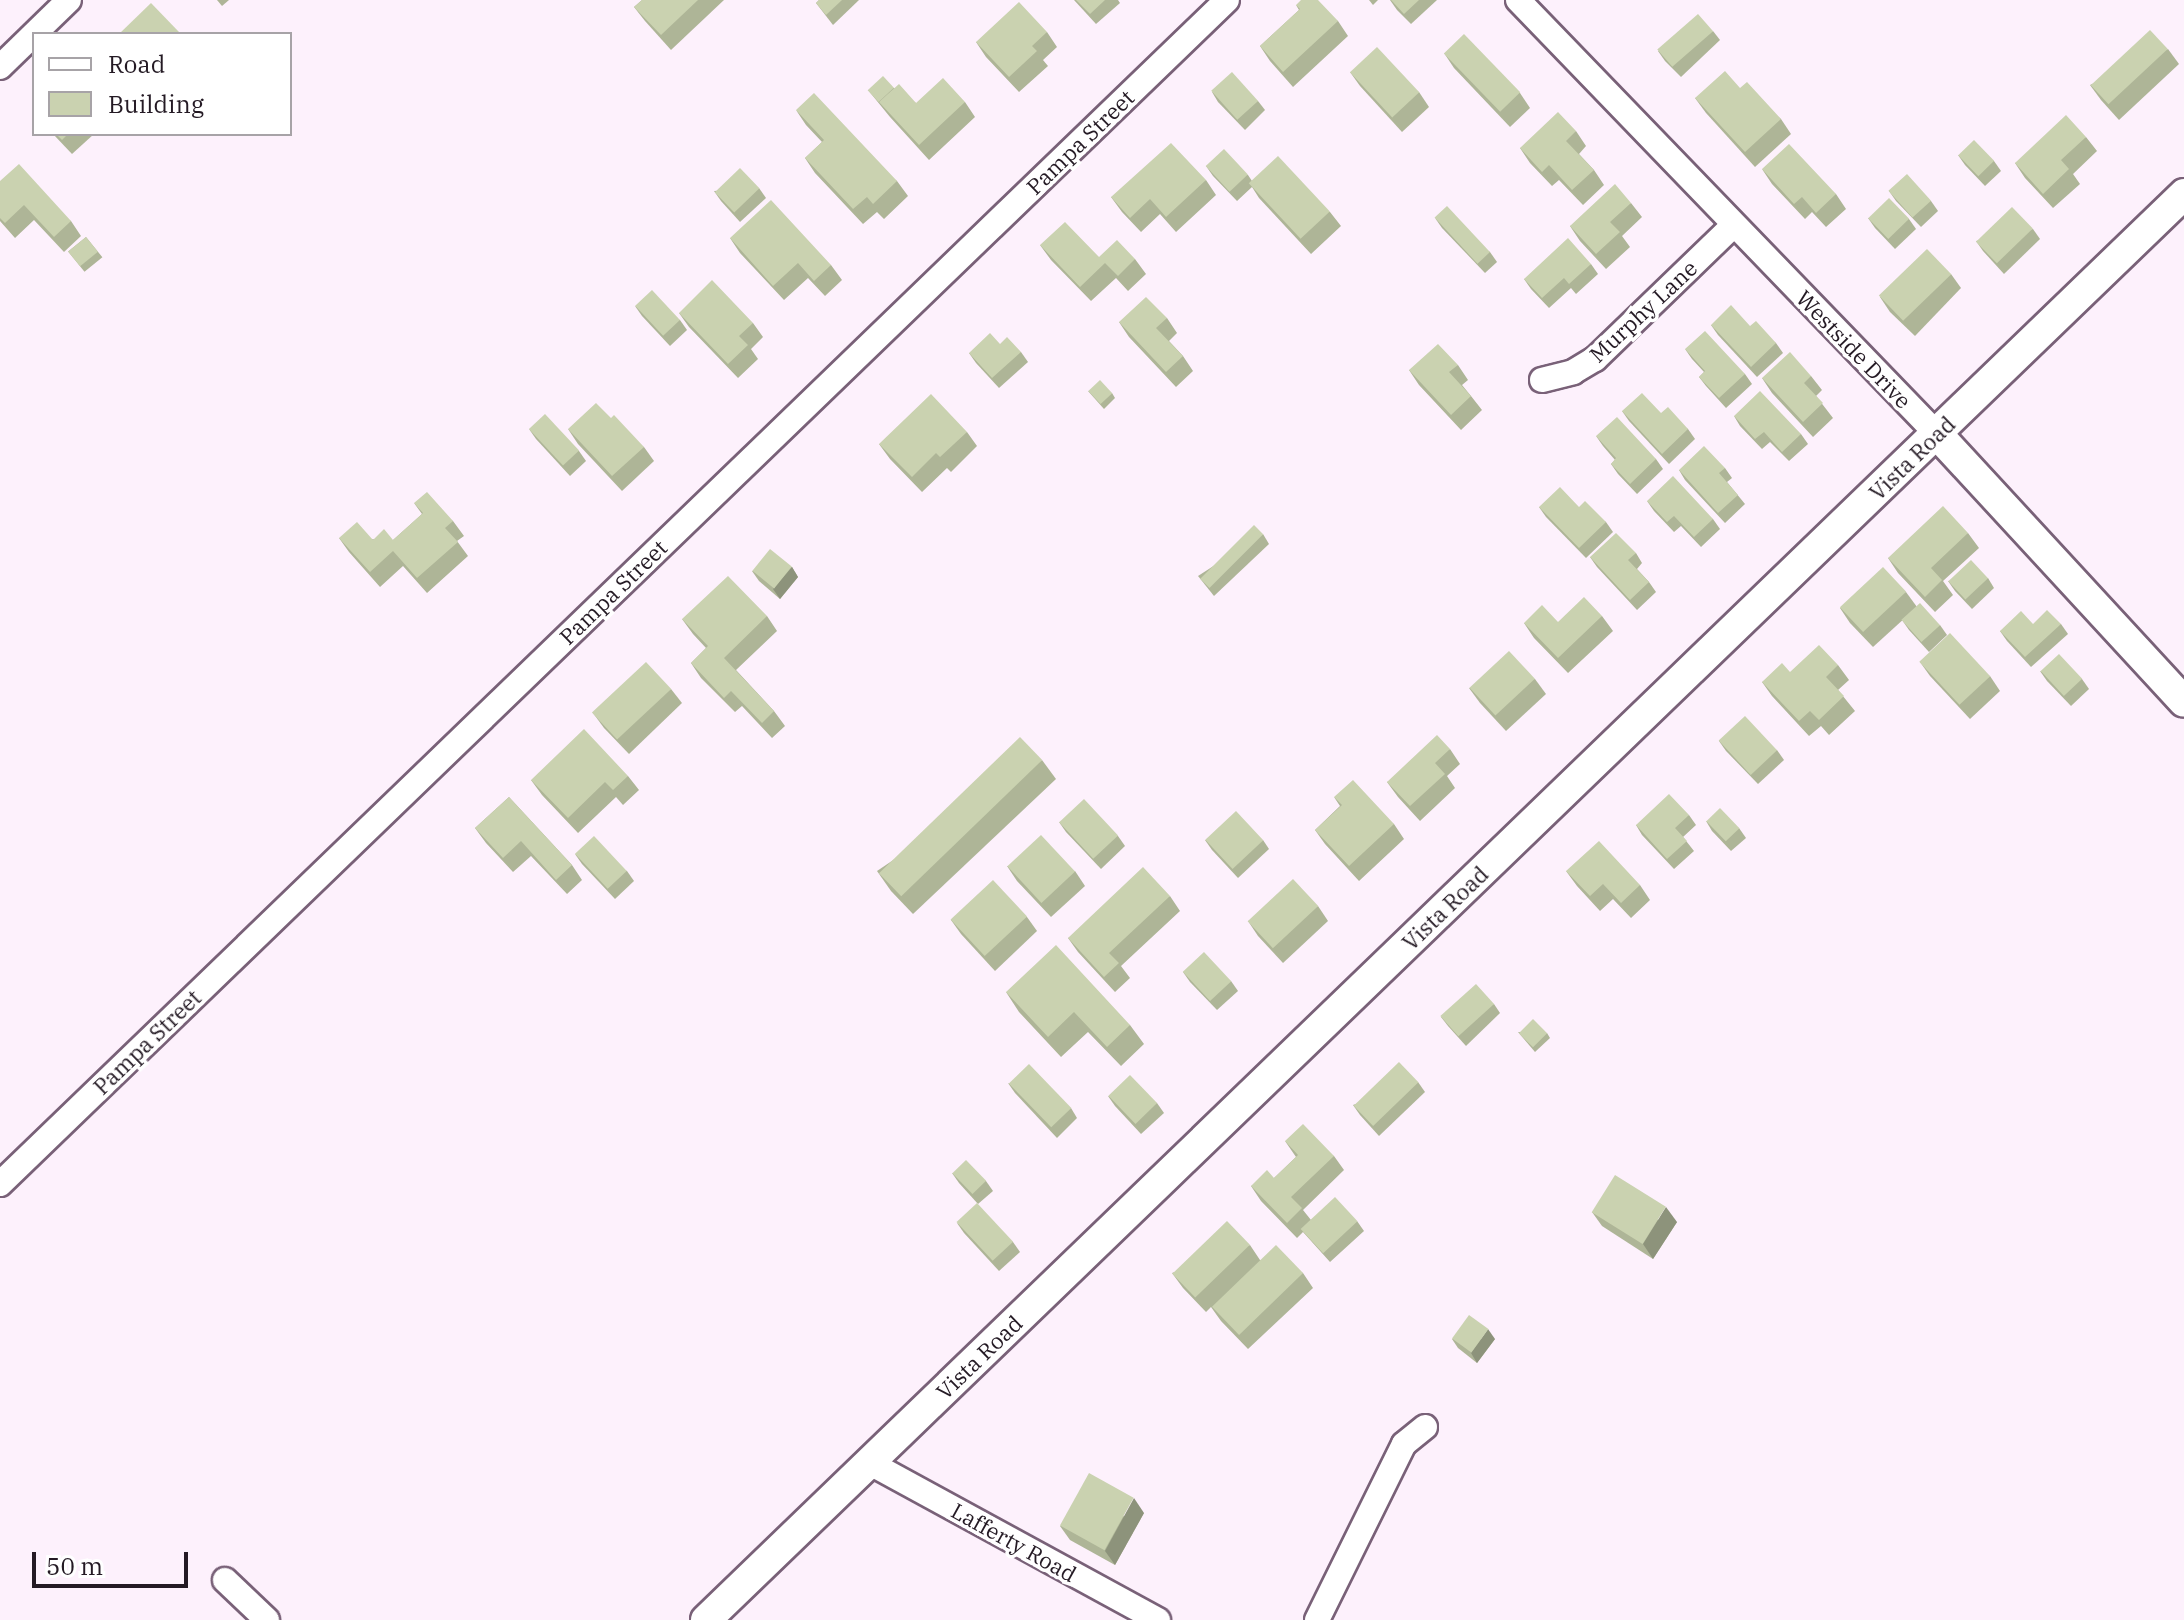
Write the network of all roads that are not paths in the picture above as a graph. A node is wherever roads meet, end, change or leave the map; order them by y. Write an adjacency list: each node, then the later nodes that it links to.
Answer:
1 (69, 0): 4 (street)
2 (1227, 0): 12 (street, Pampa Street)
3 (1518, 0): 8 (street, Westside Drive)
4 (36, 32)
5 (32, 36): 6 (street)
6 (0, 67)
7 (2184, 194): 10 (street, Vista Road)
8 (1734, 225): 9 (street, Murphy Lane); 10 (street, Westside Drive)
9 (1542, 380)
10 (1937, 434): 11 (street, Westside Drive); 14 (street, Vista Road)
11 (2184, 702)
12 (0, 1184)
13 (1425, 1427): 19 (street)
14 (870, 1463): 17 (street, Vista Road); 18 (street, Lafferty Road)
15 (225, 1580): 16 (street)
16 (267, 1620)
17 (706, 1620)
18 (1158, 1620)
19 (1317, 1620)

